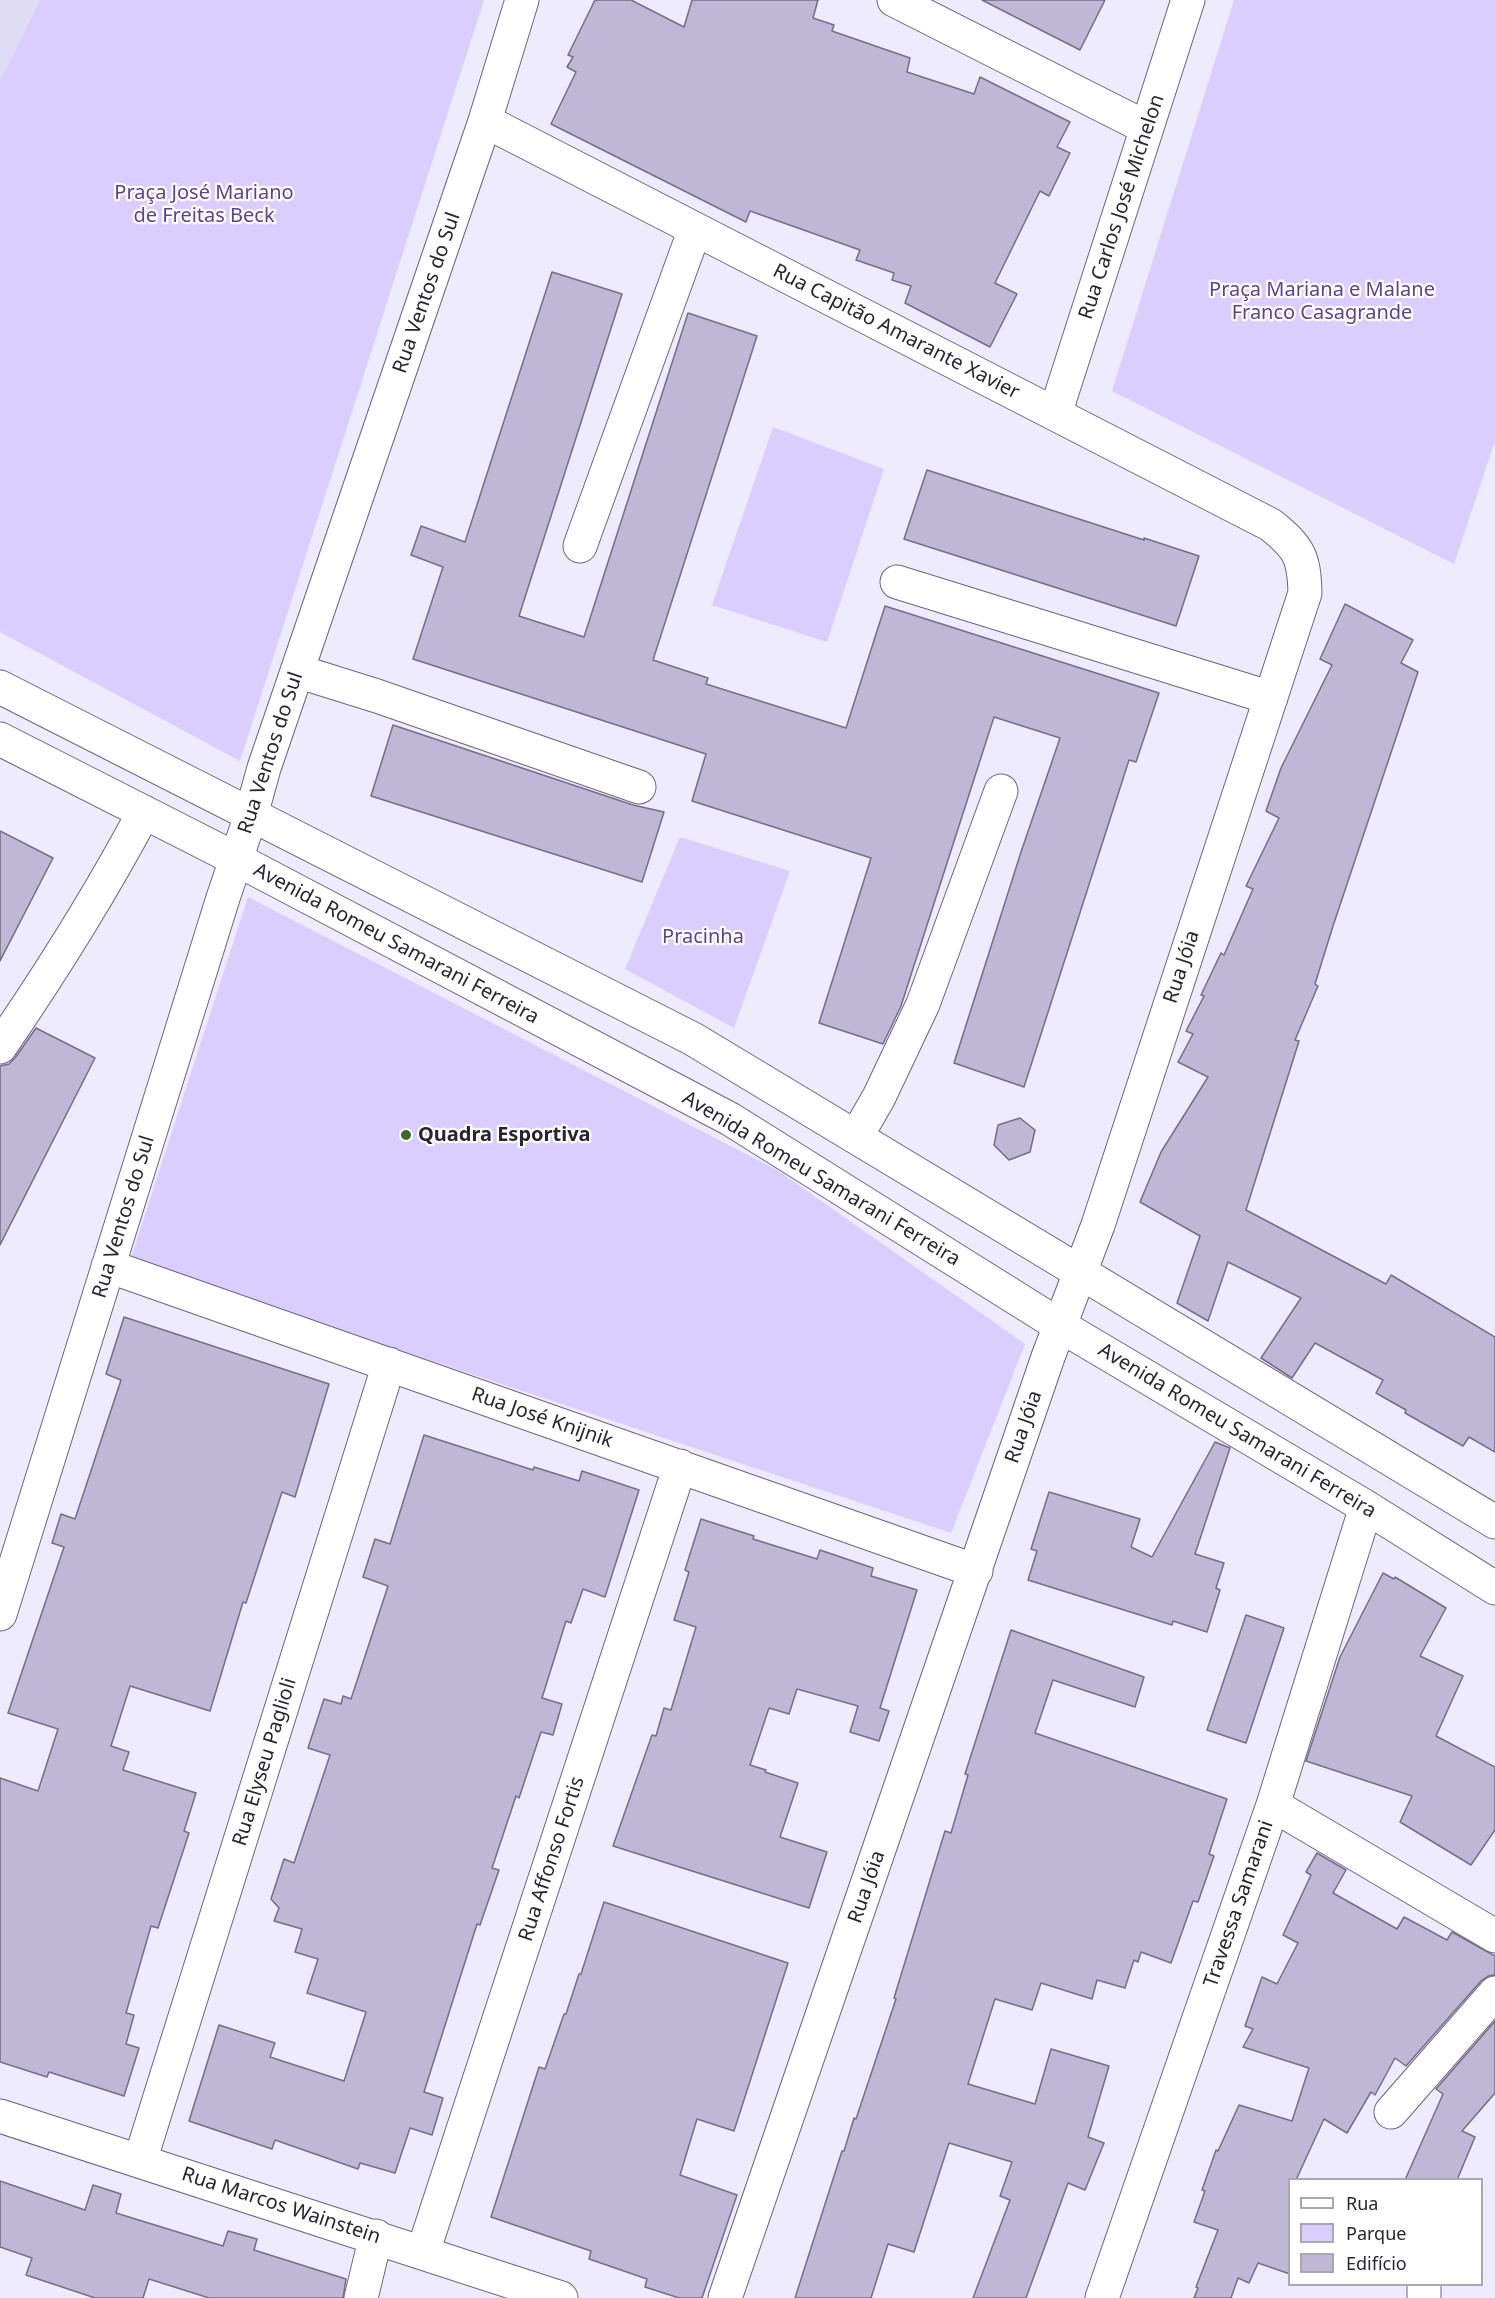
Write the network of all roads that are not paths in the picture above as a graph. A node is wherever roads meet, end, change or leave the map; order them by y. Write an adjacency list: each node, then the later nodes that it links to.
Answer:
1 (522, 0): 4 (street, Rua Ventos do Sul)
2 (894, 0): 5 (street)
3 (1188, 0): 5 (street, Rua Carlos José Michelon)
4 (485, 121): 6 (street, Rua Capitão Amarante Xavier); 11 (street, Rua Ventos do Sul)
5 (1147, 128): 7 (street, Rua Carlos José Michelon)
6 (695, 229): 7 (street, Rua Capitão Amarante Xavier); 8 (street)
7 (1055, 414): 9 (street, Rua Capitão Amarante Xavier)
8 (580, 546)
9 (1300, 553): 13 (street, Rua Jóia)
10 (897, 582): 13 (street)
11 (297, 671): 15 (street); 18 (street, Rua Ventos do Sul)
12 (0, 687): 18 (street)
13 (1271, 698): 23 (street, Rua Jóia)
14 (0, 739): 17 (street, Avenida Romeu Samarani Ferreira)
15 (639, 787)
16 (1001, 791): 21 (street)
17 (144, 812): 19 (street, Avenida Romeu Samarani Ferreira); 20 (street)
18 (251, 815): 19 (street, Rua Ventos do Sul); 21 (street)
19 (236, 860): 22 (street, Rua Ventos do Sul); 24 (street, Avenida Romeu Samarani Ferreira)
20 (0, 1047)
21 (856, 1137): 23 (street)
22 (108, 1266): 25 (street, Rua José Knijnik); 31 (street, Rua Ventos do Sul)
23 (1081, 1271): 24 (street, Rua Jóia); 28 (street)
24 (1059, 1325): 27 (street, Avenida Romeu Samarani Ferreira); 29 (street, Rua Jóia)
25 (389, 1364): 26 (street, Rua José Knijnik); 37 (street, Rua Elyseu Paglioli)
26 (680, 1466): 29 (street, Rua José Knijnik); 39 (street, Rua Affonso Fortis)
27 (1366, 1507): 30 (street, Avenida Romeu Samarani Ferreira); 32 (street, Travessa Samarani)
28 (1495, 1522)
29 (976, 1571): 42 (street, Rua Jóia)
30 (1495, 1588)
31 (0, 1614)
32 (1273, 1805): 33 (street); 43 (street, Travessa Samarani)
33 (1495, 1936)
34 (1495, 1992): 35 (street)
35 (1391, 2112)
36 (0, 2116): 37 (street, Rua Marcos Wainstein)
37 (140, 2161): 38 (street, Rua Marcos Wainstein)
38 (376, 2236): 39 (street, Rua Marcos Wainstein); 40 (street)
39 (423, 2252): 41 (street, Rua Marcos Wainstein)
40 (361, 2298)
41 (561, 2298)
42 (725, 2298)
43 (1102, 2298)

